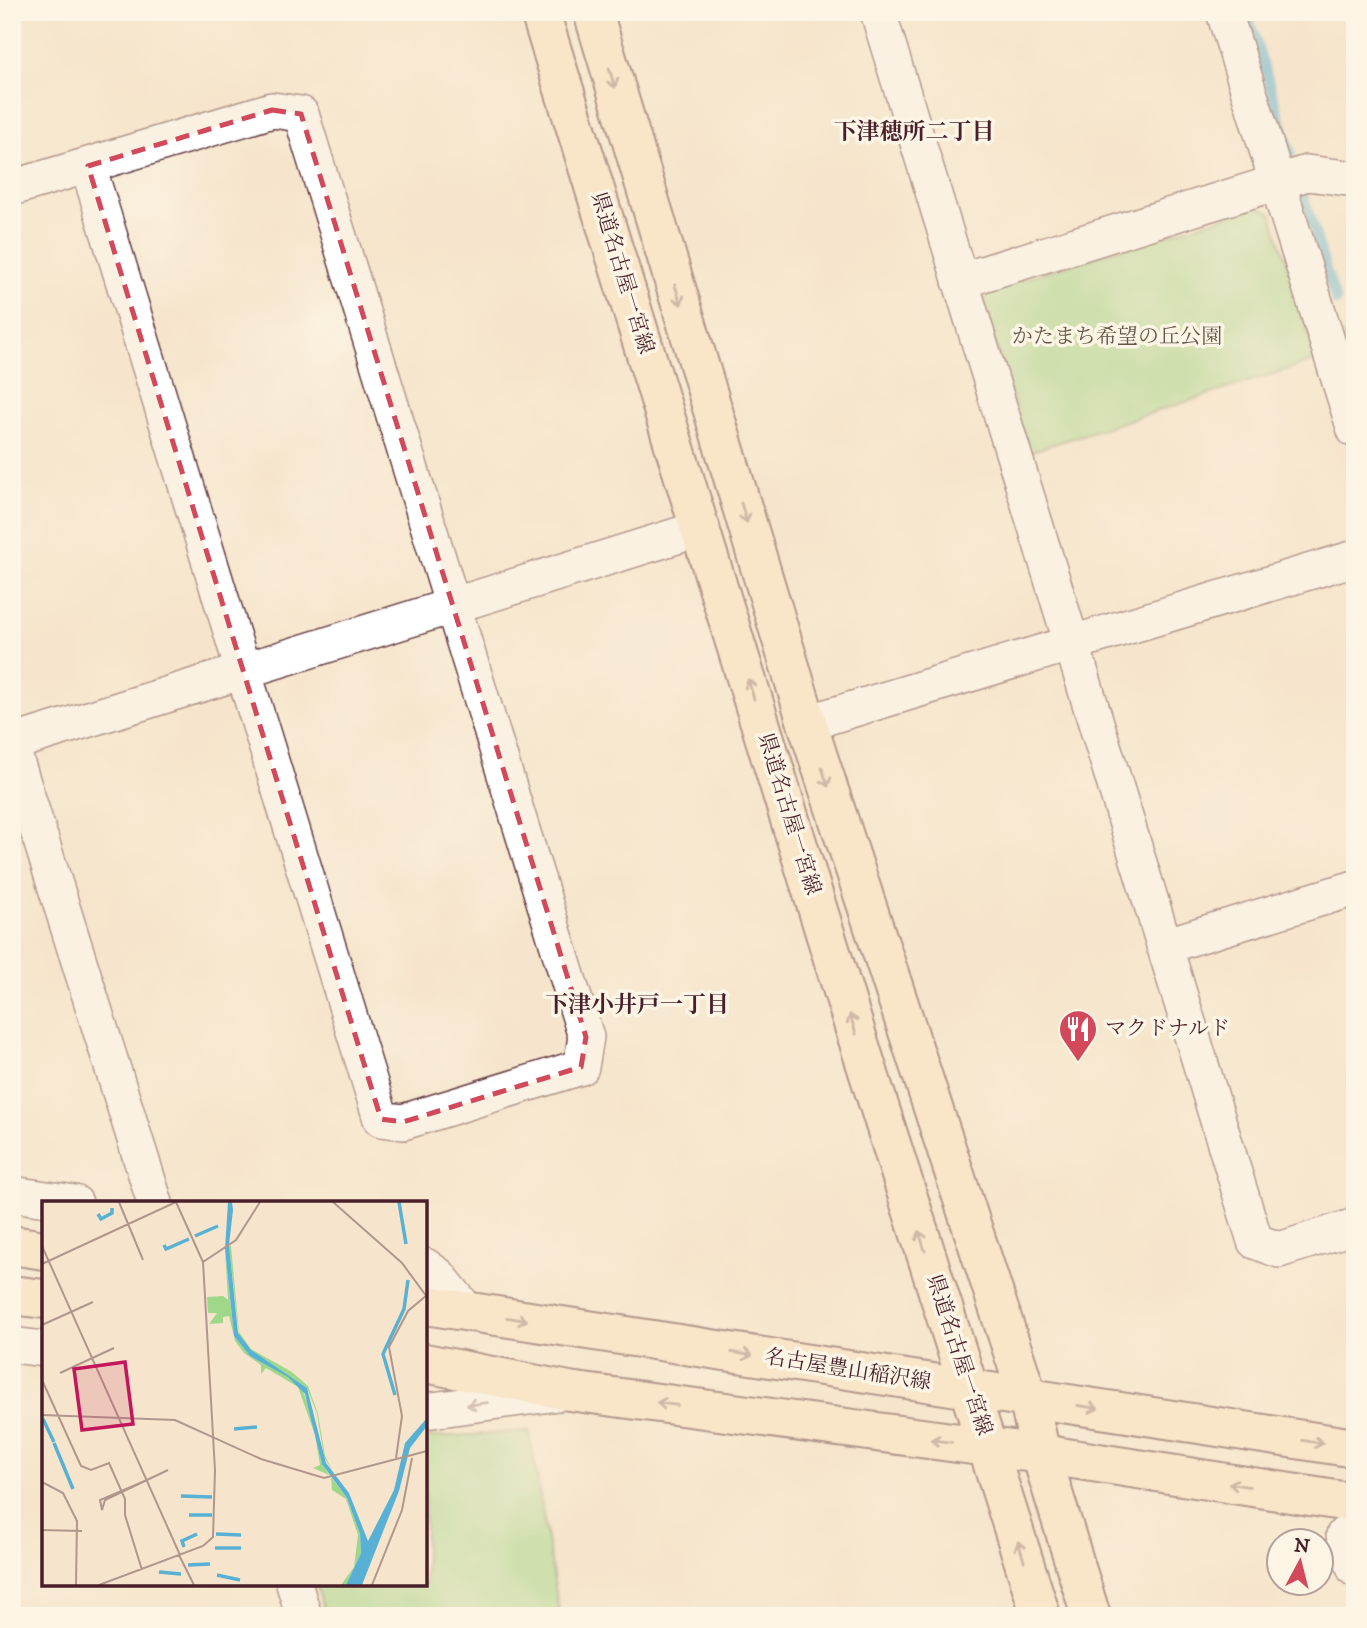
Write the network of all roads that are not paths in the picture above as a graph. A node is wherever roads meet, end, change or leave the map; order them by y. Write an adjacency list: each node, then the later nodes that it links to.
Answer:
1 (540, 12): 11 (main road, 県道名古屋一宮線)
2 (593, 12): 16 (main road, one-way to 16)
3 (878, 12): 9 (street)
4 (1224, 12): 7 (street)
5 (88, 166): 8 (street); 13 (street); 15 (street)
6 (1355, 179): 7 (street)
7 (1276, 182): 9 (street); 10 (street)
8 (12, 188)
9 (960, 281): 14 (street)
10 (1355, 430)
11 (702, 528): 13 (street); 34 (main road, 県道名古屋一宮線, one-way to 11)
12 (1355, 558): 14 (street)
13 (453, 605): 15 (street); 15 (street)
14 (1072, 644): 16 (street); 19 (street)
15 (243, 671): 17 (street)
16 (807, 723): 36 (main road, one-way to 36)
17 (12, 745): 22 (street)
18 (1355, 888): 19 (street)
19 (1164, 946): 23 (street)
20 (12, 1194): 21 (street)
21 (61, 1201)
22 (154, 1201)
23 (1355, 1226)
24 (12, 1245): 25 (main road)
25 (42, 1250)
26 (427, 1267): 30 (street)
27 (12, 1295): 28 (main road)
28 (42, 1299)
29 (427, 1305): 30 (main road, 名古屋豊山稲沢線)
30 (467, 1311): 34 (main road, 名古屋豊山稲沢線, one-way to 34)
31 (12, 1345): 32 (street)
32 (42, 1349)
33 (427, 1363): 35 (main road)
34 (968, 1389): 36 (main road, 名古屋豊山稲沢線); 38 (main road, 県道名古屋一宮線)
35 (569, 1391): 37 (street, one-way to 37); 38 (main road, one-way to 35)
36 (1028, 1398): 39 (main road, 名古屋豊山稲沢線, one-way to 39); 40 (main road)
37 (427, 1411)
38 (990, 1448): 40 (main road); 45 (main road, 県道名古屋一宮線, one-way to 38)
39 (1355, 1448)
40 (1041, 1454): 41 (main road, one-way to 40); 46 (main road)
41 (1349, 1519): 42 (street)
42 (1355, 1569)
43 (295, 1586): 44 (street)
44 (303, 1616)
45 (1041, 1616)
46 (1091, 1616)

